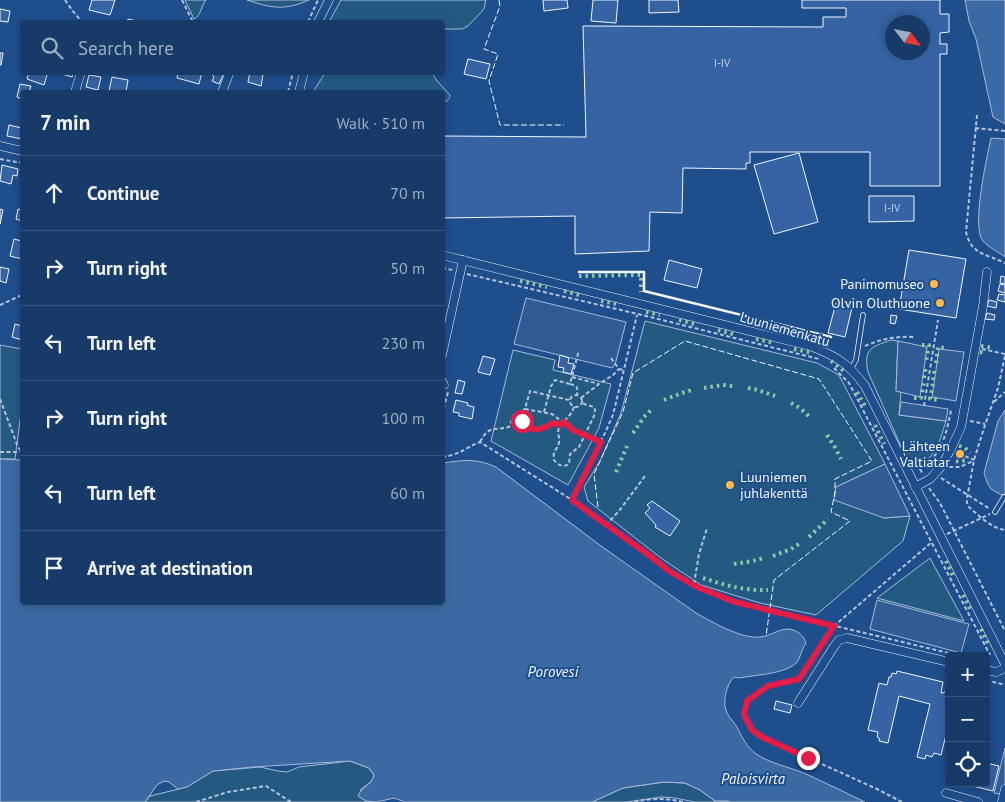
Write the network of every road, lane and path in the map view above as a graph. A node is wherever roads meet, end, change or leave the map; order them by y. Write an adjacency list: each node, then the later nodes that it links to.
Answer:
1 (65, 0): 5 (path)
2 (182, 0): 6 (path)
3 (318, 0): 7 (path)
4 (328, 0): 8 (street)
5 (80, 20)
6 (192, 20)
7 (309, 20)
8 (319, 20)
9 (81, 75): 13 (street)
10 (230, 75): 14 (street)
11 (292, 75): 15 (path)
12 (303, 75): 16 (street)
13 (76, 90)
14 (223, 90)
15 (288, 90)
16 (300, 90)
17 (976, 115): 18 (path)
18 (975, 128): 19 (path); 26 (path)
19 (1005, 131)
20 (0, 146): 21 (street)
21 (20, 151)
22 (0, 159): 23 (path)
23 (20, 163)
24 (445, 256): 25 (street, Luuniemenkatu)
25 (463, 260): 28 (street); 45 (street, Luuniemenkatu)
26 (1005, 263)
27 (445, 269): 28 (path)
28 (461, 272): 32 (path); 36 (street)
29 (987, 272): 66 (street)
30 (20, 296): 31 (path)
31 (0, 305)
32 (638, 314): 42 (path); 46 (path)
33 (863, 315): 37 (lane)
34 (938, 320): 60 (path)
35 (914, 337): 37 (path)
36 (445, 342)
37 (858, 348): 45 (lane)
38 (579, 350): 47 (path)
39 (993, 352): 40 (path)
40 (1005, 355): 59 (path)
41 (611, 358): 44 (path)
42 (823, 361)
43 (829, 364): 95 (path)
44 (619, 369): 46 (path); 49 (path)
45 (851, 369): 84 (street, Luuniemenkatu)
46 (624, 370): 72 (path)
47 (572, 377): 48 (path); 49 (path)
48 (570, 384): 52 (path); 53 (path)
49 (599, 384): 54 (path)
50 (445, 387): 58 (path)
51 (1005, 392): 59 (path)
52 (549, 395): 56 (path); 62 (path); 64 (path)
53 (577, 395): 54 (path); 56 (path)
54 (581, 398): 57 (path)
55 (0, 399): 73 (path)
56 (569, 400): 61 (path)
57 (582, 403): 61 (path); 70 (path)
58 (445, 404)
59 (992, 404): 68 (path)
60 (924, 406)
61 (574, 408): 67 (path)
62 (525, 409): 64 (path); 65 (path)
63 (951, 410): 80 (path)
64 (544, 412): 67 (path)
65 (517, 413): 69 (path); 71 (path)
66 (962, 420): 68 (path); 83 (street)
67 (564, 422): 69 (path); 70 (path)
68 (985, 424): 78 (path)
69 (561, 425): 70 (path)
70 (584, 435): 72 (path)
71 (480, 442): 77 (path); 87 (path)
72 (601, 442): 87 (path)
73 (20, 450)
74 (0, 452): 75 (path)
75 (20, 452)
76 (965, 456): 78 (path)
77 (445, 457)
78 (974, 460): 79 (path); 85 (path)
79 (946, 467)
80 (914, 472)
81 (645, 476): 90 (path)
82 (939, 476): 85 (path)
83 (926, 482): 84 (street); 93 (path)
84 (915, 487): 102 (street, Luuniemenkatu)
85 (967, 494): 88 (path); 89 (path)
86 (1004, 496): 88 (lane)
87 (572, 500): 90 (path)
88 (995, 512): 89 (path)
89 (983, 518): 92 (path); 93 (path)
90 (606, 525): 96 (path)
91 (707, 528): 96 (path)
92 (1005, 530)
93 (954, 531): 94 (path); 98 (path)
94 (945, 535)
95 (932, 541): 97 (path); 100 (path)
96 (694, 585): 97 (path)
97 (834, 626): 99 (path); 114 (path)
98 (1005, 632)
99 (945, 652)
100 (993, 659)
101 (945, 661): 107 (street)
102 (1005, 664)
103 (1005, 668): 104 (street)
104 (990, 671)
105 (990, 681): 106 (path)
106 (1005, 685)
107 (798, 703)
108 (1005, 789): 116 (street)
109 (946, 793): 115 (street)
110 (196, 802): 111 (path)
111 (291, 802)
112 (634, 802): 113 (path)
113 (684, 802)
114 (902, 802)
115 (978, 802)
116 (1002, 802)

